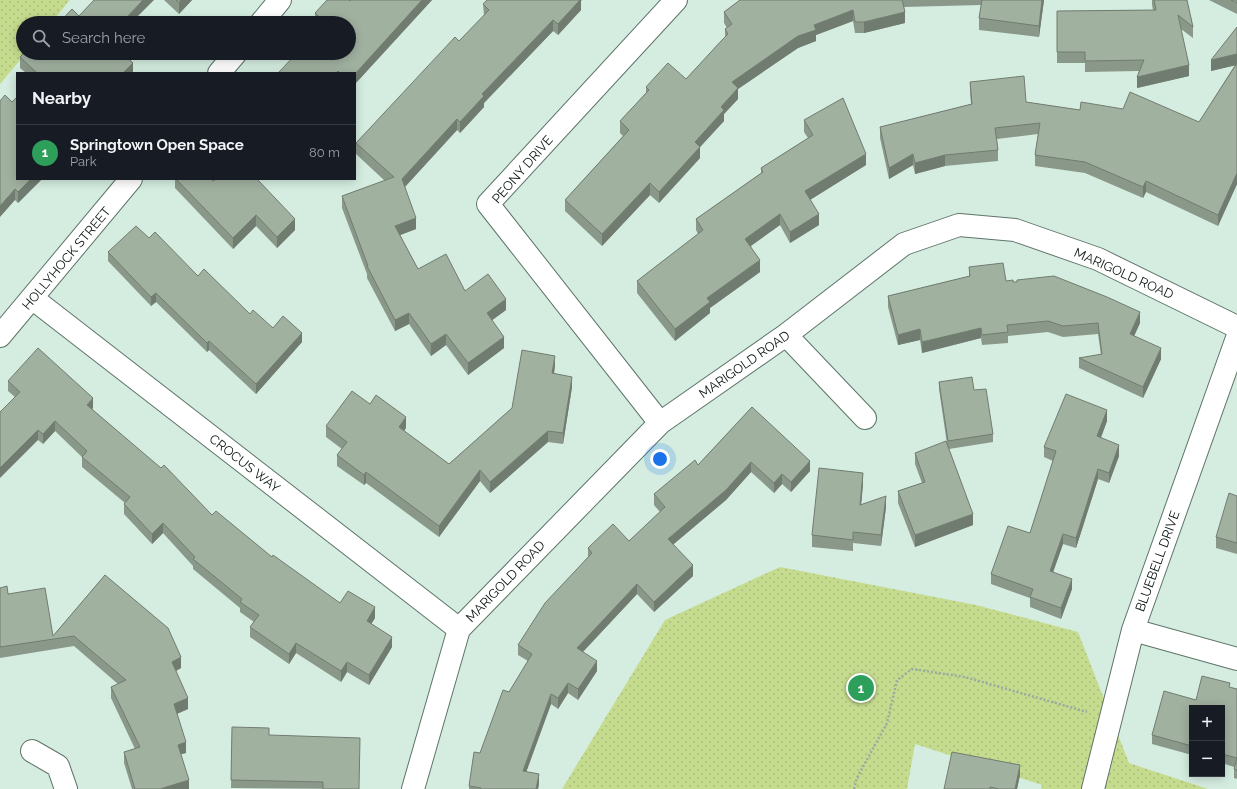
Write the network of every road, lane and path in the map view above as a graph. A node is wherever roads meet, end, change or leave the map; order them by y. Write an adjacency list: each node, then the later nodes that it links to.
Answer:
1 (280, 0): 3 (street)
2 (676, 0): 13 (street, PEONY DRIVE)
3 (267, 16)
4 (230, 60): 5 (street)
5 (220, 72)
6 (130, 180): 7 (street, HOLLYHOCK STREET)
7 (32, 298): 10 (street, HOLLYHOCK STREET); 14 (street, CROCUS WAY)
8 (1237, 327): 9 (street, MARIGOLD ROAD)
9 (786, 335): 12 (street); 13 (street, MARIGOLD ROAD)
10 (0, 336)
11 (1237, 338): 15 (street, BLUEBELL DRIVE)
12 (865, 418)
13 (660, 423): 14 (street, MARIGOLD ROAD)
14 (459, 629): 20 (street, MARIGOLD ROAD)
15 (1133, 630): 16 (street); 17 (street, BLUEBELL DRIVE)
16 (1237, 659)
17 (1111, 718): 21 (path); 22 (street, BLUEBELL DRIVE)
18 (32, 751): 19 (street)
19 (66, 789)
20 (413, 789)
21 (854, 789)
22 (1093, 789)

